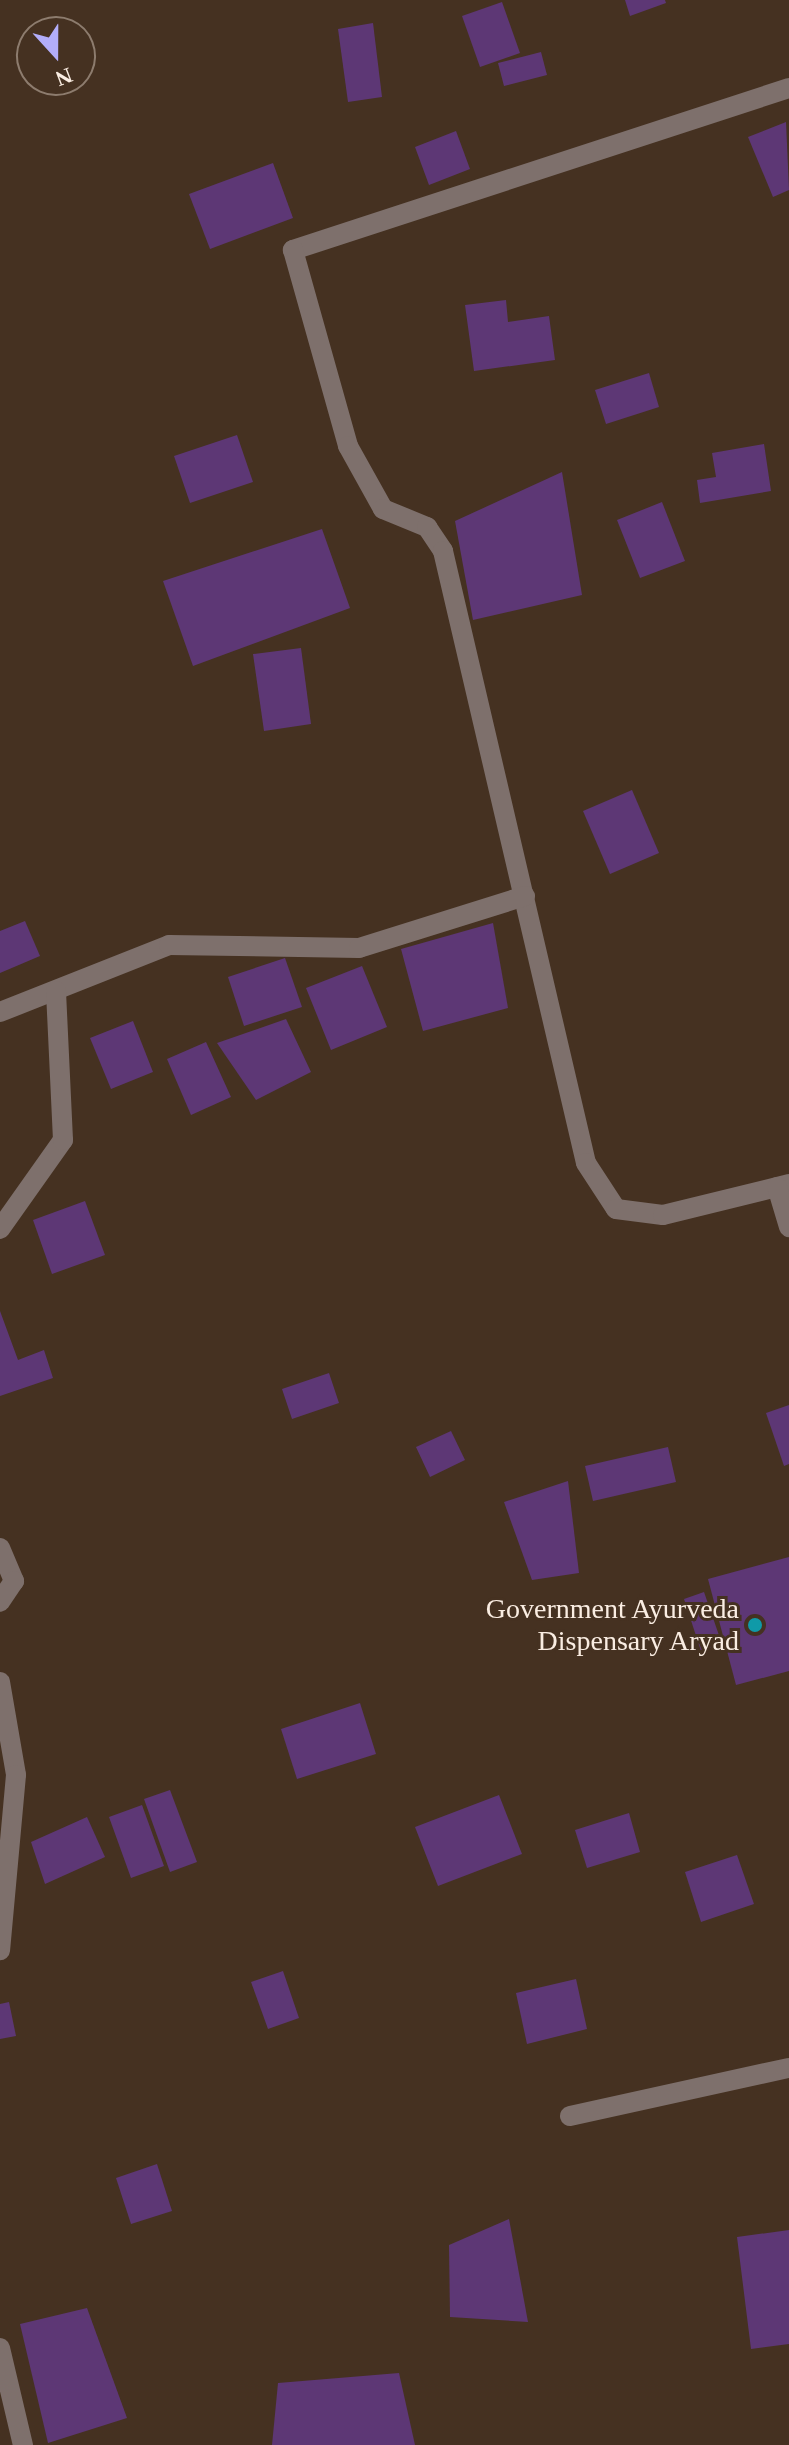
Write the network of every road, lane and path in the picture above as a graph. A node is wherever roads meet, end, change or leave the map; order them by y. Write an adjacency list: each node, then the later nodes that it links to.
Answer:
1 (789, 88): 2 (street)
2 (525, 896): 3 (street); 5 (street)
3 (56, 991): 4 (street); 7 (street)
4 (0, 1012)
5 (783, 1185): 6 (street)
6 (789, 1227)
7 (0, 1229)
8 (0, 1548): 9 (street)
9 (0, 1602)
10 (0, 1682): 11 (street)
11 (0, 1950)
12 (789, 2068): 13 (street)
13 (570, 2116)
14 (0, 2348): 15 (street)
15 (23, 2445)

